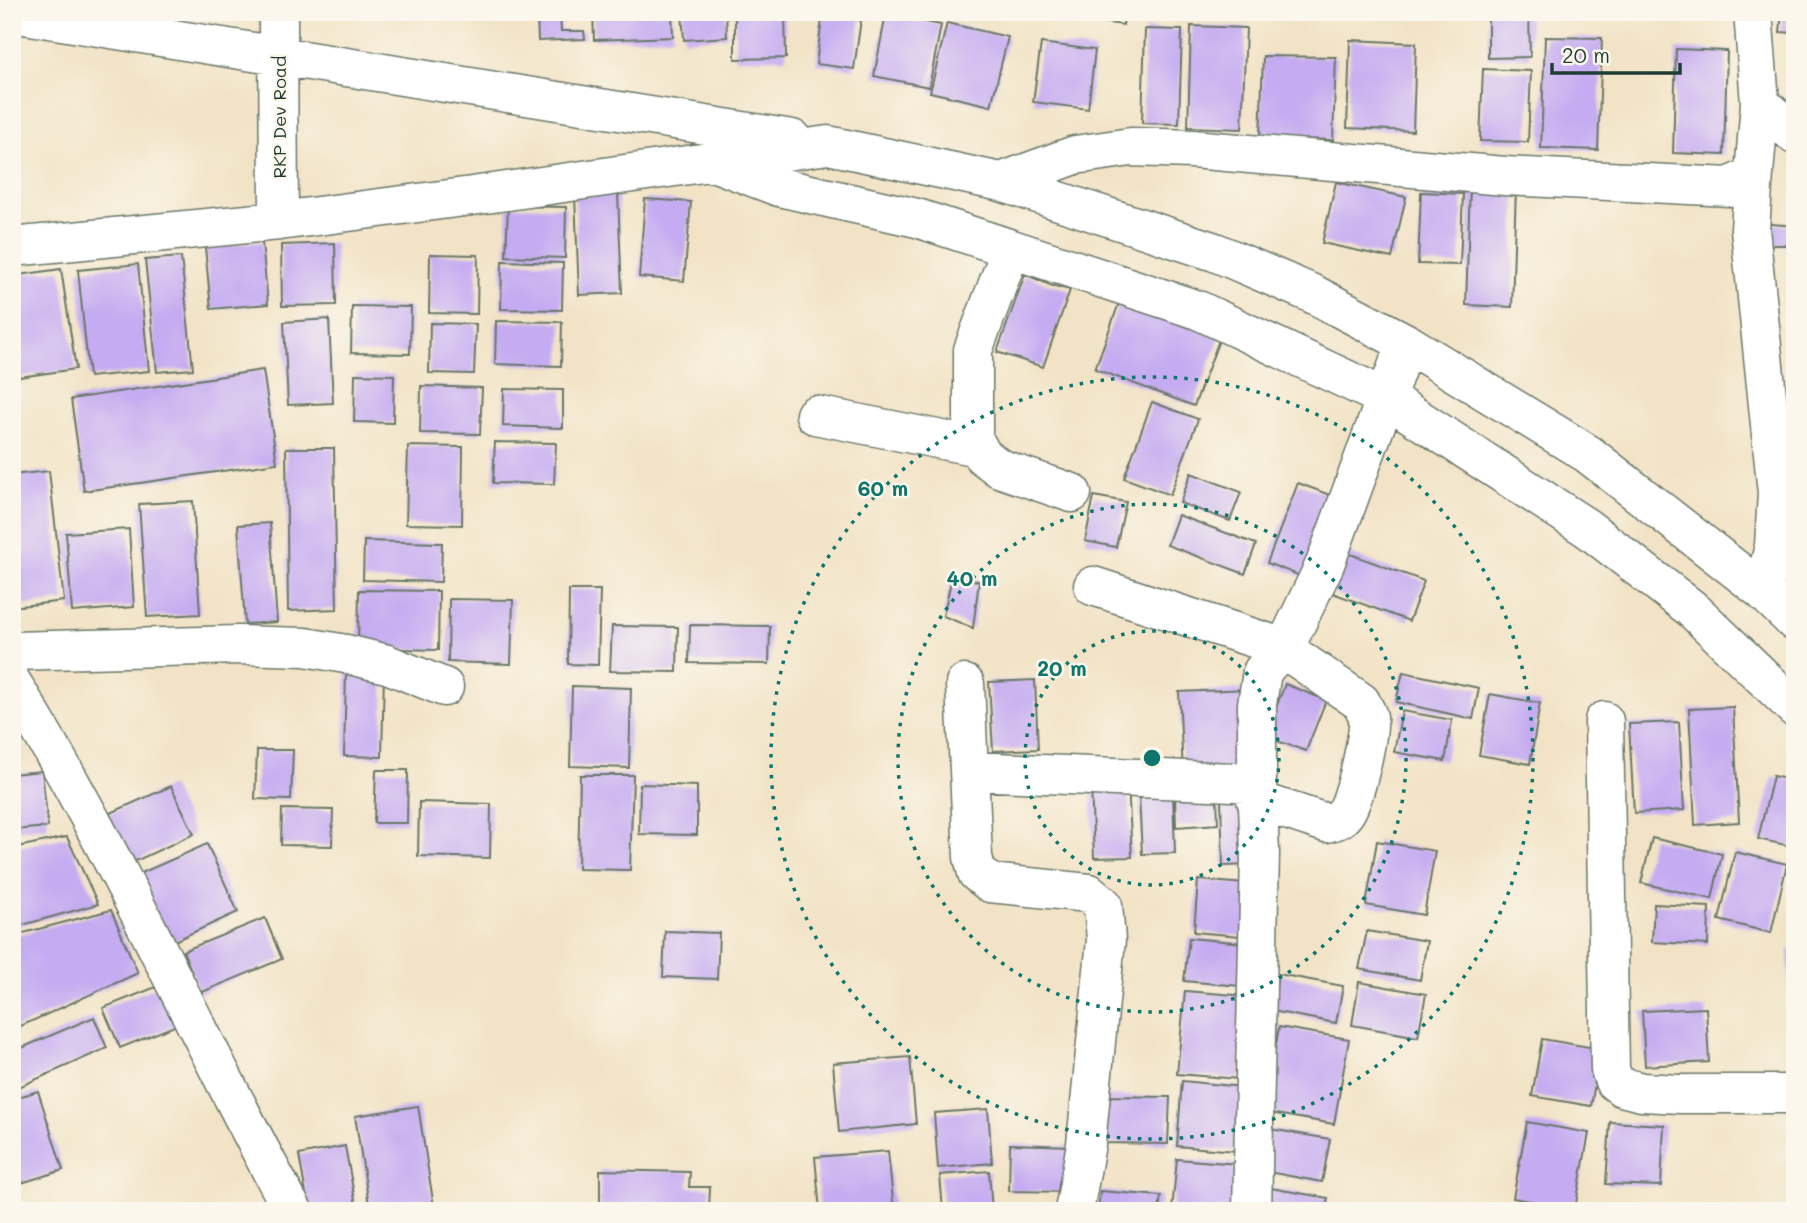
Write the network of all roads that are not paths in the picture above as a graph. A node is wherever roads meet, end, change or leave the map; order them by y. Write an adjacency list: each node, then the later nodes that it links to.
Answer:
1 (278, 12): 4 (street, RKP Dev Road)
2 (1753, 12): 5 (street)
3 (12, 13): 4 (street)
4 (279, 55): 7 (street); 11 (street, RKP Dev Road)
5 (1760, 103): 6 (street); 9 (street)
6 (1795, 135)
7 (828, 145): 8 (street); 10 (street)
8 (713, 162): 11 (street); 13 (street)
9 (1754, 174): 10 (street); 19 (street)
10 (1001, 183): 14 (street)
11 (279, 221): 12 (street)
12 (12, 247)
13 (1012, 249): 15 (street); 17 (street)
14 (1408, 344): 15 (street); 21 (street)
15 (1386, 398): 23 (street); 28 (street)
16 (815, 415): 17 (street)
17 (978, 447): 18 (street)
18 (1072, 493)
19 (1784, 548): 21 (street)
20 (1093, 586): 23 (street)
21 (1763, 591): 22 (street)
22 (1795, 622)
23 (1281, 647): 31 (street); 31 (street)
24 (12, 651): 27 (street)
25 (12, 683): 33 (street)
26 (965, 684): 30 (street)
27 (444, 687)
28 (1795, 708)
29 (1604, 721): 32 (street)
30 (970, 771): 31 (street); 34 (street)
31 (1256, 792): 35 (street)
32 (1795, 1094)
33 (293, 1211)
34 (1074, 1211)
35 (1252, 1211)

